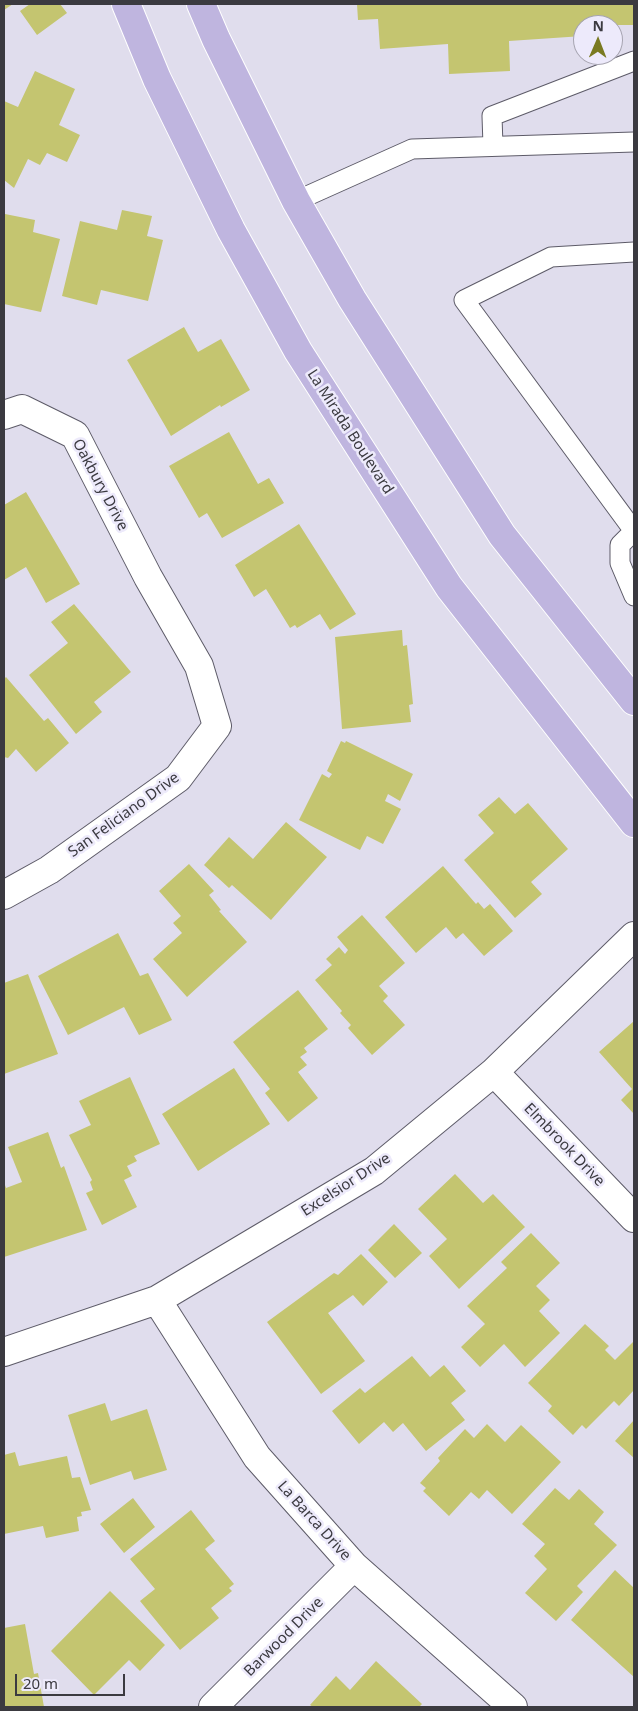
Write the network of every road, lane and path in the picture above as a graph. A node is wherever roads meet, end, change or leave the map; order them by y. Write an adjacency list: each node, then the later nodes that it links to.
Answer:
1 (126, 4): 13 (main road, La Mirada Boulevard)
2 (201, 4): 6 (main road)
3 (634, 61): 5 (lane)
4 (634, 142): 5 (lane)
5 (493, 146): 6 (lane)
6 (296, 201): 12 (main road)
7 (634, 252): 9 (lane)
8 (4, 415): 10 (street, Oakbury Drive)
9 (634, 531): 11 (lane)
10 (148, 577): 14 (street, San Feliciano Drive)
11 (634, 596)
12 (634, 701)
13 (634, 823)
14 (4, 895)
15 (634, 936): 16 (street, Excelsior Drive)
16 (494, 1072): 17 (street, Elmbrook Drive); 18 (street, Excelsior Drive)
17 (634, 1218)
18 (157, 1300): 19 (street, Excelsior Drive); 20 (street, La Barca Drive)
19 (4, 1352)
20 (354, 1566): 21 (street, Barwood Drive); 22 (street, La Barca Drive)
21 (213, 1707)
22 (513, 1707)

